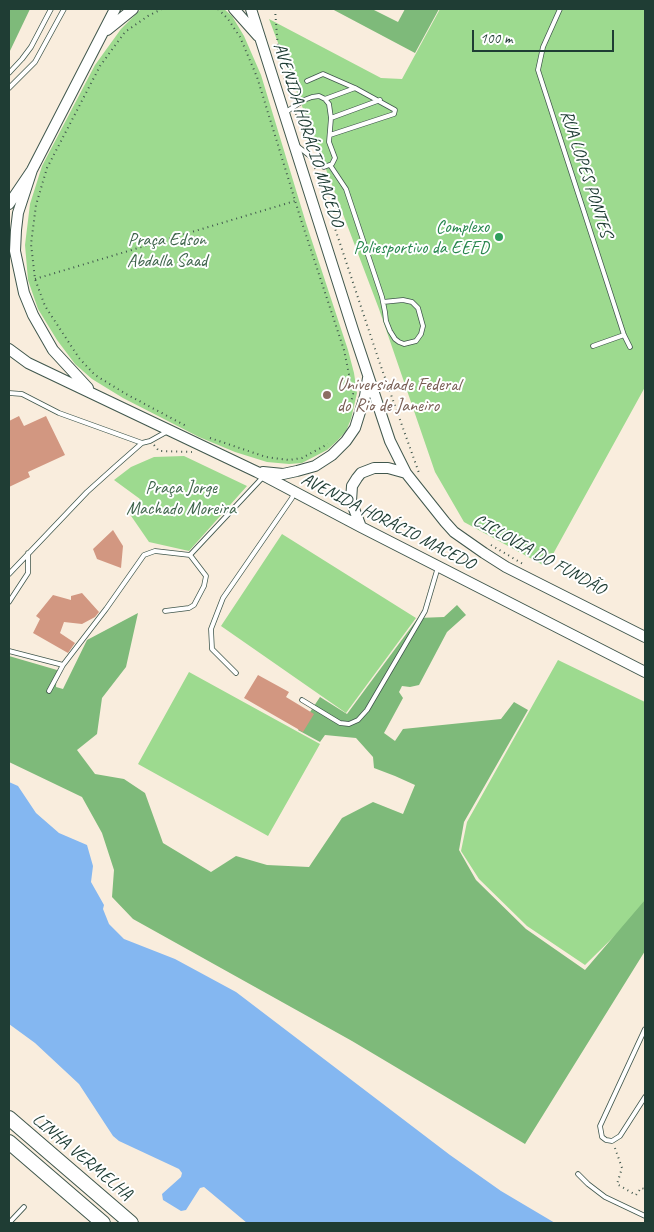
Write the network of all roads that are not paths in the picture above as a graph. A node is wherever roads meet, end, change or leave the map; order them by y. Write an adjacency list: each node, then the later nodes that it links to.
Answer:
1 (50, 9): 10 (lane)
2 (64, 9): 12 (lane)
3 (115, 9): 8 (street)
4 (133, 9): 8 (street)
5 (234, 9): 9 (street)
6 (560, 9): 24 (lane, RUA LOPES PONTES)
7 (252, 10): 9 (street, AVENIDA HORÁCIO MACEDO)
8 (103, 34): 21 (street)
9 (260, 39): 16 (street, AVENIDA HORÁCIO MACEDO)
10 (9, 73)
11 (307, 80): 13 (lane)
12 (9, 88)
13 (355, 88): 14 (lane); 15 (lane)
14 (325, 99): 16 (lane); 17 (lane)
15 (380, 100): 17 (lane); 18 (lane)
16 (284, 113): 19 (street, AVENIDA HORÁCIO MACEDO)
17 (331, 118): 18 (lane)
18 (330, 135): 20 (lane)
19 (293, 142): 20 (lane); 28 (street, AVENIDA HORÁCIO MACEDO)
20 (330, 166): 23 (lane)
21 (32, 170): 22 (street); 29 (street)
22 (9, 204)
23 (383, 302): 23 (lane)
24 (624, 335): 25 (lane); 26 (lane, RUA LOPES PONTES)
25 (593, 346)
26 (630, 347)
27 (9, 349): 29 (street, AVENIDA HORÁCIO MACEDO)
28 (369, 376): 33 (street, AVENIDA HORÁCIO MACEDO); 34 (street)
29 (92, 392): 31 (street, AVENIDA HORÁCIO MACEDO)
30 (9, 393): 32 (lane)
31 (170, 429): 32 (lane); 34 (street, AVENIDA HORÁCIO MACEDO)
32 (142, 443): 37 (lane)
33 (406, 473): 36 (street); 45 (street, AVENIDA HORÁCIO MACEDO)
34 (261, 474): 35 (street, AVENIDA HORÁCIO MACEDO); 38 (lane)
35 (294, 492): 36 (street, AVENIDA HORÁCIO MACEDO); 49 (lane)
36 (361, 527): 39 (street, AVENIDA HORÁCIO MACEDO)
37 (28, 553): 41 (lane); 43 (lane)
38 (190, 555): 44 (lane); 47 (lane)
39 (438, 566): 48 (street, AVENIDA HORÁCIO MACEDO); 51 (lane)
40 (9, 567): 41 (lane)
41 (14, 568): 42 (lane)
42 (9, 574)
43 (9, 602)
44 (165, 611)
45 (645, 637)
46 (9, 651): 47 (lane)
47 (62, 665): 50 (lane)
48 (645, 672)
49 (236, 673)
50 (49, 691)
51 (302, 700)
52 (645, 1029): 53 (lane)
53 (645, 1097)
54 (9, 1118): 61 (highway, LINHA VERMELHA)
55 (9, 1142): 60 (highway, LINHA VERMELHA)
56 (578, 1174): 58 (lane)
57 (24, 1207): 59 (lane)
58 (645, 1216)
59 (9, 1223)
60 (103, 1223)
61 (132, 1223)

